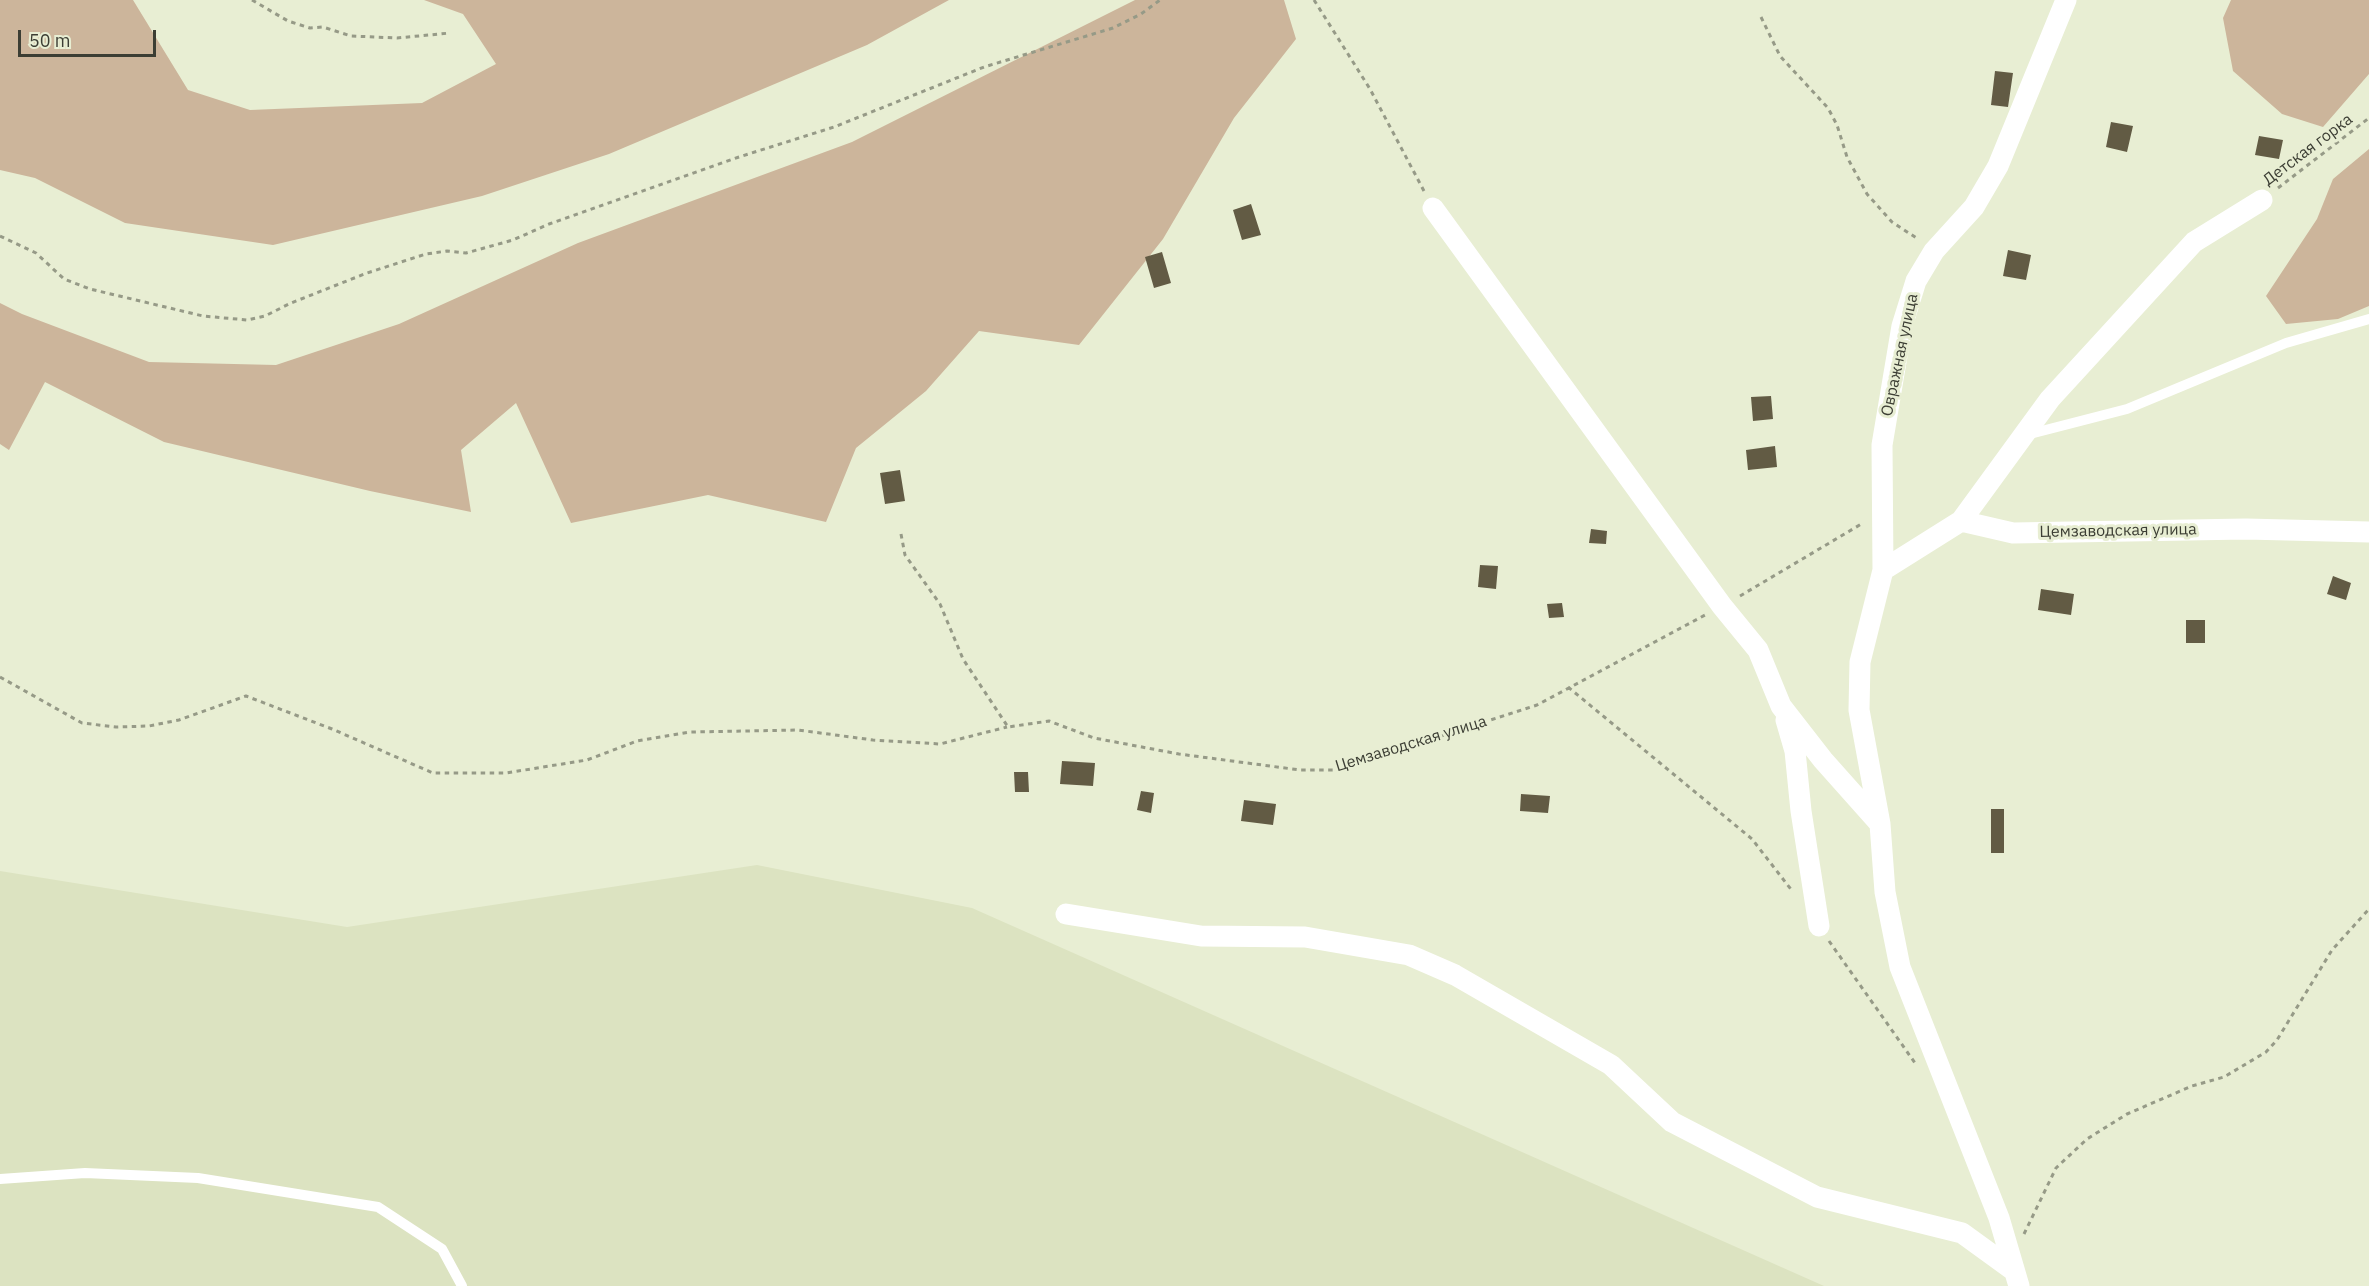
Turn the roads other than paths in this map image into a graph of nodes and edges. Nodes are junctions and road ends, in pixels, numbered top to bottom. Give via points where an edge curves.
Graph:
1 (2066, 0) edge
2 (2262, 200) road end
3 (1433, 208) road end
4 (2369, 319) edge
5 (2021, 436) junction
6 (1961, 521) junction
7 (2369, 532) edge
8 (1883, 570) junction
9 (1781, 706) junction
10 (1880, 824) junction
11 (1066, 914) dead end
12 (1819, 926) road end
13 (0, 1179) edge
14 (2016, 1278) edge
15 (462, 1286) edge

1 - 8 street, Овражная улица via 1998,166 1974,207 1934,251 1916,281 1902,326 1882,445
2 - 5 street via 2194,242
3 - 9 street via 1758,650
4 - 5 lane via 2286,343 2127,409
5 - 6 street
6 - 7 street, Цемзаводская улица via 2013,533 2246,529
6 - 8 street
8 - 10 street, Овражная улица via 1860,662 1859,711
9 - 10 street
9 - 12 street via 1795,750
10 - 14 street, Овражная улица via 1885,892 1900,967 1999,1218
11 - 14 street via 1201,936 1305,937 1409,956 1455,975 1611,1065 1672,1122 1817,1197 1962,1233
13 - 15 lane via 85,1173 198,1178 378,1207 442,1249

